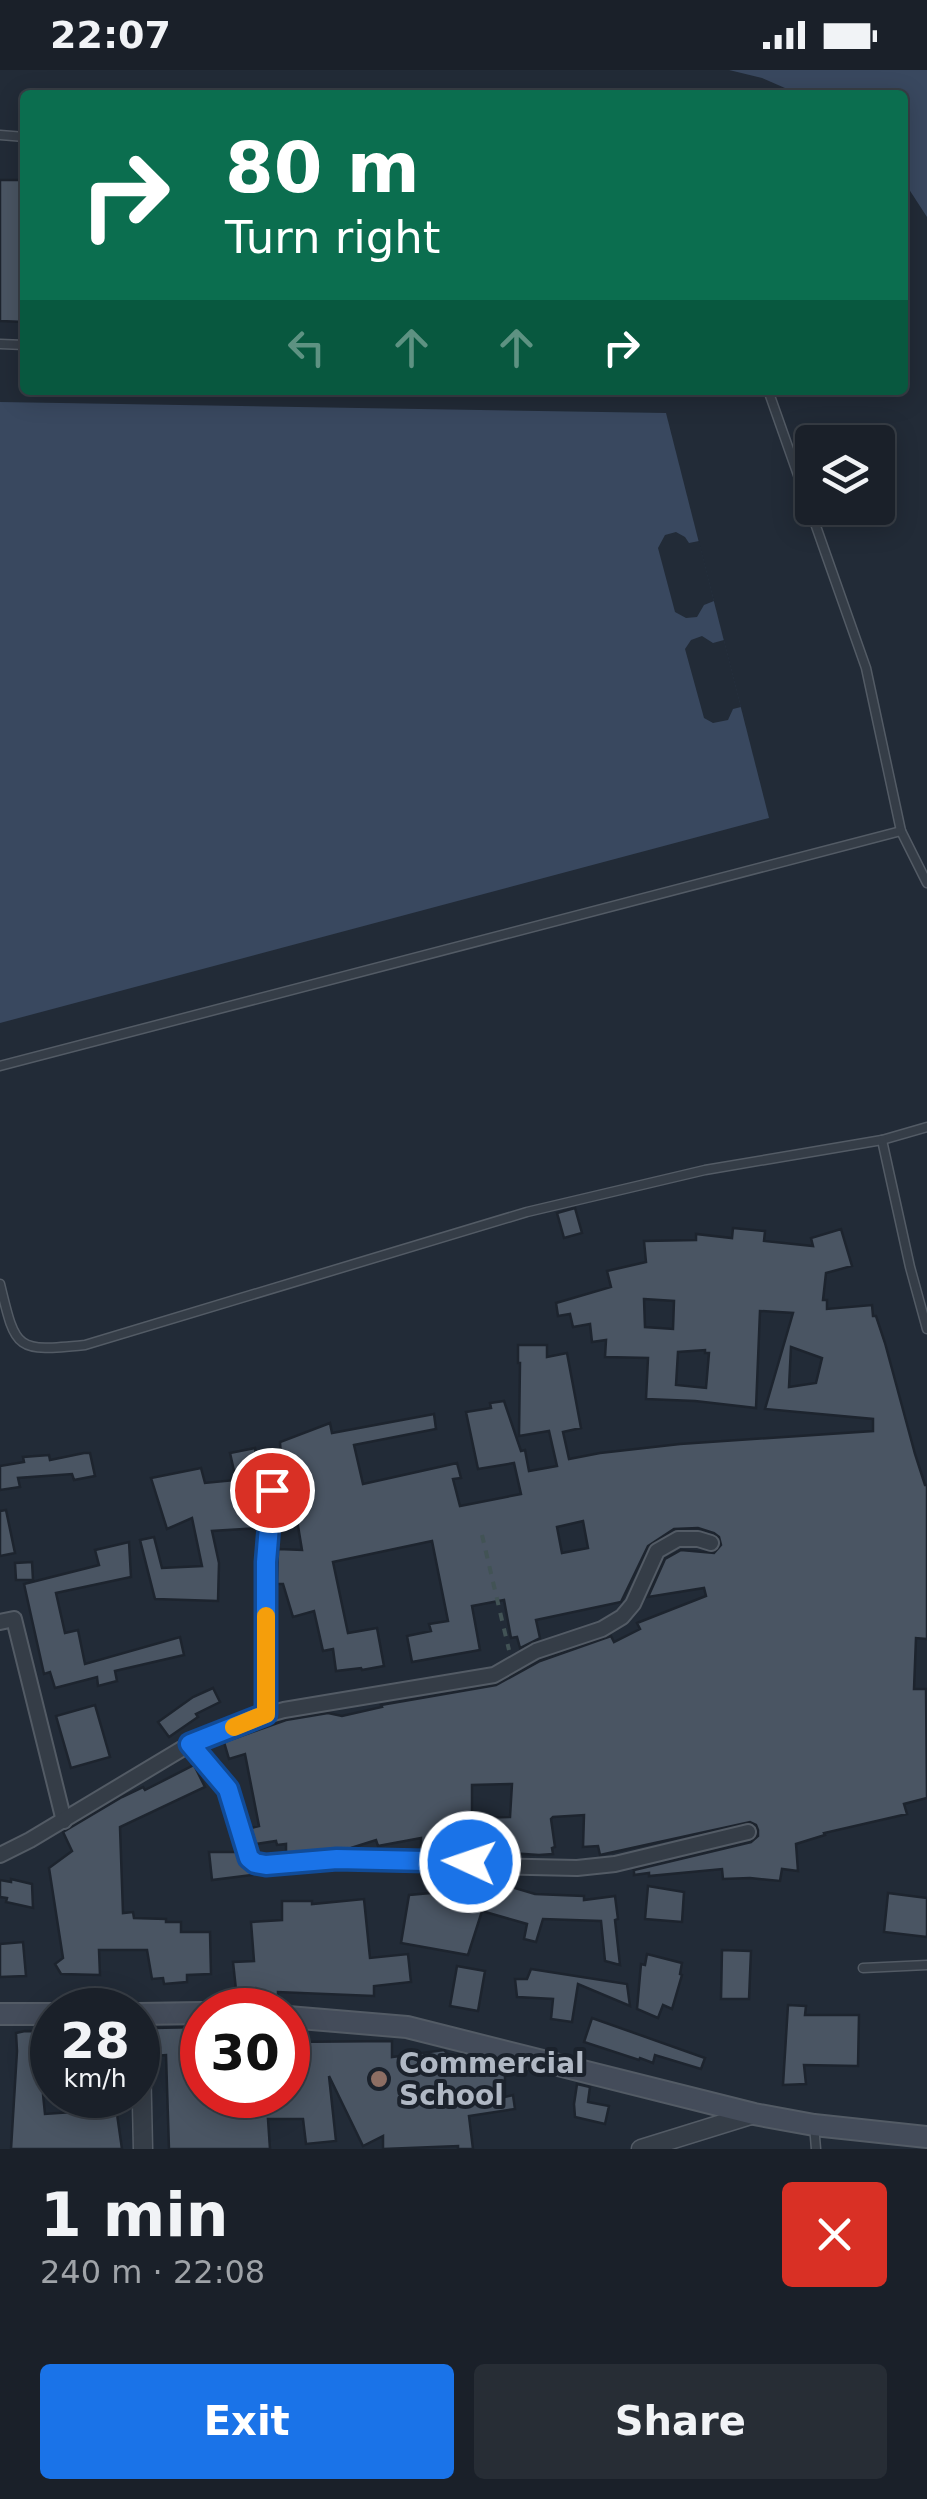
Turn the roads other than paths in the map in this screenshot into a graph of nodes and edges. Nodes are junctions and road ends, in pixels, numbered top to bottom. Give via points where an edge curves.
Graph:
1 (770, 395) edge
2 (901, 831) junction
3 (927, 883) edge
4 (0, 1066) edge
5 (927, 1127) edge
6 (882, 1140) junction
7 (0, 1284) edge
8 (927, 1329) edge
9 (272, 1490) dead end
10 (711, 1543) dead end
11 (0, 1622) edge
12 (266, 1714) junction
13 (190, 1744) junction
14 (64, 1821) junction
15 (748, 1832) dead end
16 (0, 1855) edge
17 (927, 1965) edge
18 (863, 1968) dead end
19 (1, 2014) edge
20 (30, 2014) edge
21 (310, 2019) edge
22 (0, 2034) edge
23 (754, 2114) junction
24 (142, 2118) edge
25 (814, 2126) junction
26 (920, 2137) edge
27 (143, 2149) edge
28 (641, 2149) edge
29 (816, 2149) edge

1 - 2 lane via 866,668
2 - 3 lane
2 - 4 lane
5 - 6 lane
6 - 7 lane via 706,1170 527,1212 85,1345 39,1350 22,1342 11,1328
6 - 8 lane
9 - 12 street
10 - 12 street via 678,1538 658,1552 622,1618 494,1675
11 - 14 street via 14,1620
12 - 13 street
13 - 14 street
13 - 15 street via 228,1789 249,1858 266,1865 443,1860 577,1868
14 - 16 street
17 - 18 lane
19 - 20 main road
19 - 22 street
21 - 23 main road via 406,2027
23 - 25 main road
23 - 26 main road
23 - 28 street
24 - 27 street
25 - 26 main road
25 - 29 lane

